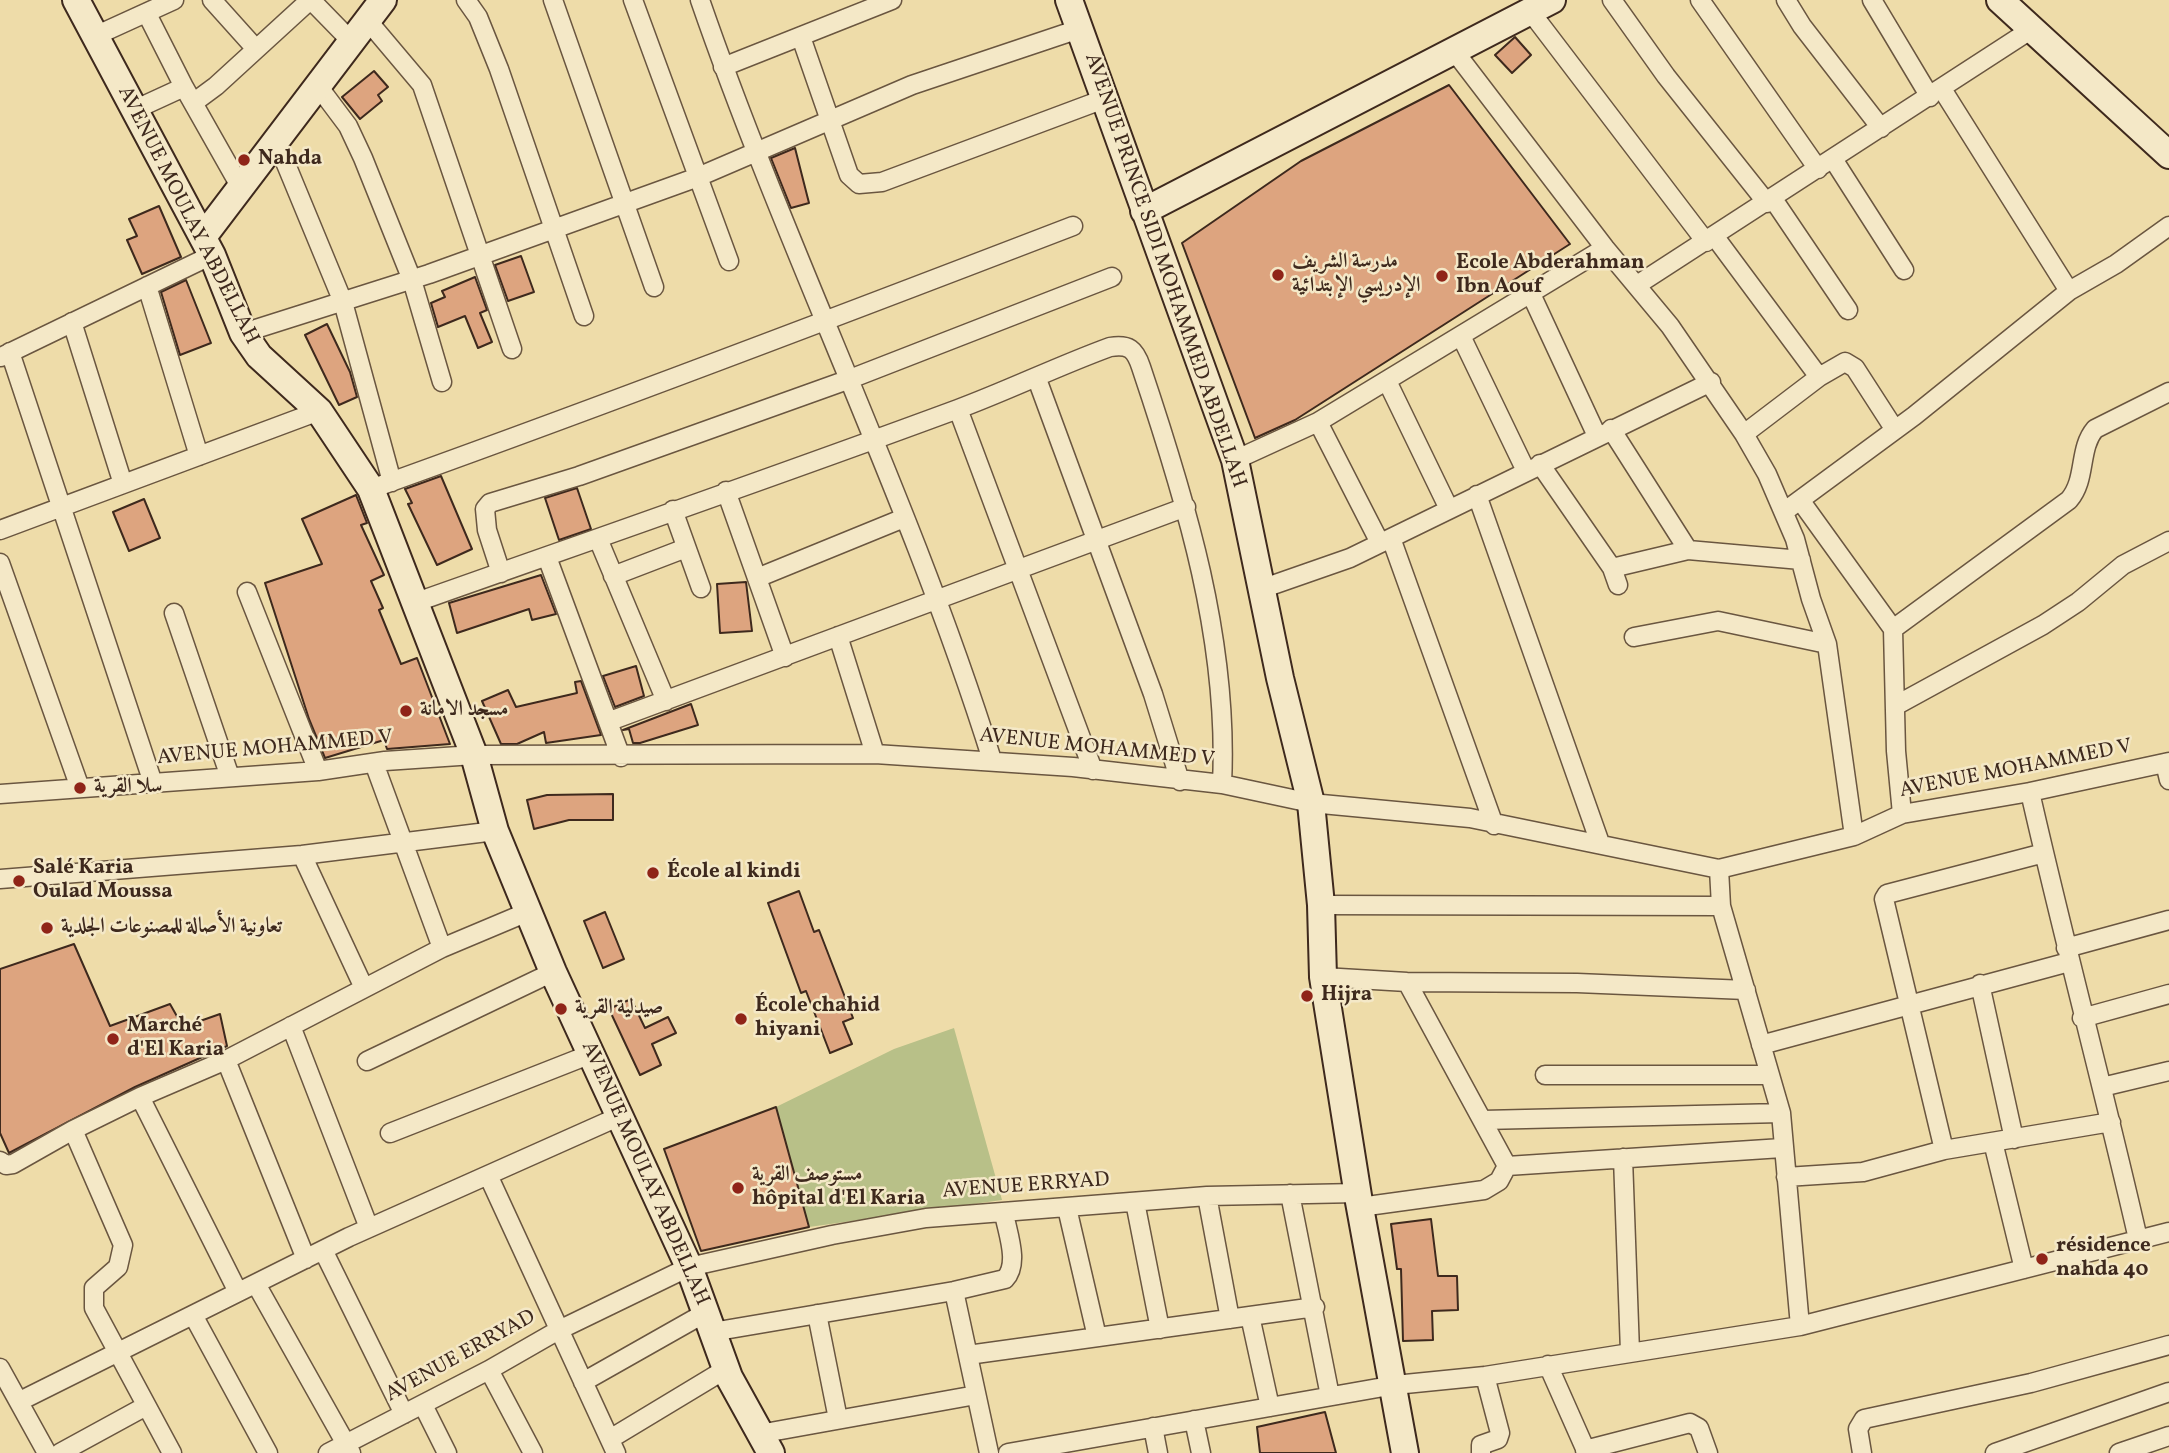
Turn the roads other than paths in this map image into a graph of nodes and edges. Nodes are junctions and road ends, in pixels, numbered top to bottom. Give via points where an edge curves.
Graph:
1 (76, 0) edge
2 (174, 0) edge
3 (212, 0) edge
4 (311, 0) edge
5 (466, 0) edge
6 (553, 0) edge
7 (633, 0) edge
8 (700, 0) edge
9 (892, 0) edge
10 (1069, 0) edge
11 (1612, 0) edge
12 (1700, 0) edge
13 (1786, 0) edge
14 (1872, 0) edge
15 (2000, 0) edge
16 (1541, 6) edge
17 (375, 10) edge
18 (147, 15) junction
19 (1079, 29) junction
20 (2032, 29) junction
21 (95, 36) junction
22 (801, 37) junction
23 (351, 41) junction
24 (256, 49) junction
25 (1455, 51) junction
26 (723, 67) junction
27 (318, 86) junction
28 (184, 87) junction
29 (1936, 93) junction
30 (1104, 99) junction
31 (193, 103) junction
32 (134, 110) junction
33 (830, 118) junction
34 (1881, 128) junction
35 (276, 140) junction
36 (756, 151) junction
37 (2169, 155) edge
38 (1826, 164) junction
39 (698, 177) junction
40 (240, 186) junction
41 (1770, 201) junction
42 (622, 203) junction
43 (1144, 211) junction
44 (1073, 226) dead end
45 (2169, 226) edge
46 (554, 227) junction
47 (1710, 239) junction
48 (207, 246) junction
49 (1605, 248) junction
50 (481, 254) junction
51 (729, 261) dead end
52 (1904, 270) dead end
53 (1112, 277) dead end
54 (412, 280) junction
55 (1637, 285) junction
56 (147, 286) junction
57 (654, 287) dead end
58 (2068, 291) junction
59 (1531, 294) junction
60 (343, 302) junction
61 (1848, 310) dead end
62 (584, 316) dead end
63 (72, 322) junction
64 (827, 322) junction
65 (243, 334) junction
66 (1461, 337) junction
67 (512, 349) dead end
68 (5, 355) edge
69 (1819, 377) junction
70 (850, 379) junction
71 (1037, 379) junction
72 (1387, 381) junction
73 (442, 382) dead end
74 (1711, 382) junction
75 (2169, 393) edge
76 (958, 409) junction
77 (319, 411) junction
78 (1318, 422) junction
79 (1895, 429) junction
80 (1604, 433) junction
81 (1744, 433) junction
82 (874, 438) junction
83 (199, 456) junction
84 (1235, 460) junction
85 (1533, 468) junction
86 (123, 484) junction
87 (381, 485) junction
88 (726, 491) junction
89 (1477, 495) junction
90 (1800, 500) junction
91 (1186, 507) junction
92 (61, 508) junction
93 (1449, 509) junction
94 (673, 510) junction
95 (1784, 511) junction
96 (905, 518) junction
97 (0, 530) edge
98 (1385, 540) junction
99 (599, 541) junction
100 (2169, 541) edge
101 (1097, 542) junction
102 (686, 548) junction
103 (1688, 550) junction
104 (547, 557) junction
105 (1801, 559) junction
106 (0, 563) edge
107 (1016, 571) junction
108 (501, 573) junction
109 (613, 576) junction
110 (757, 578) junction
111 (701, 588) dead end
112 (1264, 588) junction
113 (247, 592) dead end
114 (935, 601) junction
115 (414, 604) junction
116 (174, 613) dead end
117 (1894, 629) junction
118 (838, 636) junction
119 (1634, 637) dead end
120 (1826, 644) junction
121 (785, 657) junction
122 (666, 701) junction
123 (1895, 706) junction
124 (610, 721) junction
125 (875, 754) junction
126 (474, 755) junction
127 (621, 757) junction
128 (992, 760) junction
129 (374, 763) junction
130 (2167, 768) edge
131 (1093, 770) junction
132 (318, 771) junction
133 (230, 778) junction
134 (1180, 781) junction
135 (153, 783) junction
136 (1222, 784) junction
137 (80, 788) junction
138 (2030, 792) junction
139 (0, 794) edge
140 (1311, 803) junction
141 (1902, 814) junction
142 (1493, 825) junction
143 (495, 831) junction
144 (1854, 835) junction
145 (402, 843) junction
146 (1600, 844) junction
147 (2044, 853) junction
148 (302, 855) junction
149 (1719, 869) junction
150 (0, 878) edge
151 (1321, 905) junction
152 (1721, 906) junction
153 (530, 911) junction
154 (2169, 920) edge
155 (442, 948) junction
156 (2067, 955) junction
157 (553, 972) junction
158 (1323, 977) junction
159 (1407, 982) junction
160 (1980, 984) junction
161 (364, 988) junction
162 (1746, 990) junction
163 (2169, 994) edge
164 (1907, 1005) junction
165 (2082, 1018) junction
166 (291, 1026) junction
167 (1762, 1045) junction
168 (592, 1054) junction
169 (226, 1060) junction
170 (367, 1060) dead end
171 (2169, 1071) edge
172 (1545, 1075) dead end
173 (1770, 1075) junction
174 (2102, 1087) junction
175 (140, 1097) junction
176 (1781, 1112) junction
177 (618, 1117) junction
178 (1483, 1120) junction
179 (2112, 1122) junction
180 (73, 1130) junction
181 (390, 1133) dead end
182 (2014, 1139) junction
183 (1993, 1142) junction
184 (1782, 1148) junction
185 (1944, 1150) junction
186 (1623, 1158) junction
187 (0, 1160) edge
188 (1507, 1166) junction
189 (488, 1175) junction
190 (1786, 1177) junction
191 (1290, 1194) junction
192 (1207, 1196) junction
193 (1359, 1200) junction
194 (1135, 1202) junction
195 (1067, 1208) junction
196 (1004, 1213) junction
197 (369, 1228) junction
198 (2169, 1232) edge
199 (2138, 1239) junction
200 (323, 1250) junction
201 (306, 1259) junction
202 (689, 1267) junction
203 (2024, 1269) junction
204 (256, 1284) junction
205 (954, 1291) junction
206 (238, 1293) junction
207 (1315, 1307) junction
208 (817, 1314) junction
209 (193, 1315) junction
210 (1250, 1316) junction
211 (1230, 1319) junction
212 (709, 1322) junction
213 (1800, 1326) junction
214 (1160, 1329) junction
215 (557, 1331) junction
216 (1097, 1337) junction
217 (2169, 1345) edge
218 (1630, 1352) junction
219 (118, 1353) junction
220 (968, 1355) junction
221 (1548, 1365) junction
222 (0, 1368) edge
223 (726, 1369) junction
224 (489, 1370) junction
225 (1485, 1376) junction
226 (583, 1382) junction
227 (1395, 1385) junction
228 (2169, 1392) edge
229 (976, 1395) junction
230 (1331, 1396) junction
231 (20, 1401) junction
232 (423, 1405) junction
233 (146, 1406) junction
234 (1270, 1407) junction
235 (404, 1415) junction
236 (838, 1419) junction
237 (1194, 1420) junction
238 (1153, 1427) junction
239 (2169, 1436) edge
240 (613, 1446) edge
241 (761, 1446) edge
242 (1083, 1447) edge
243 (349, 1449) edge
244 (1586, 1451) edge
245 (47, 1453) edge
246 (60, 1453) edge
247 (172, 1453) edge
248 (268, 1453) edge
249 (328, 1453) edge
250 (447, 1453) edge
251 (533, 1453) edge
252 (989, 1453) edge
253 (1008, 1453) edge
254 (1158, 1453) edge
255 (1201, 1453) edge
256 (1405, 1453) edge
257 (1481, 1453) edge
258 (1708, 1453) edge
259 (1863, 1453) edge
260 (1995, 1453) edge
261 (2119, 1453) edge

1 - 21 street, AVENUE MOULAY ABDELLAH
2 - 18 street
3 - 24 street
4 - 23 street
4 - 24 street
5 - 46 street via 499,69
6 - 42 street
7 - 39 street
8 - 26 street
9 - 22 street
10 - 19 street, AVENUE PRINCE SIDI MOHAMMED ABDELLAH
11 - 41 street via 1666,76
12 - 38 street
13 - 34 street
14 - 29 street
15 - 20 street
16 - 25 street
16 - 47 street
17 - 23 street
17 - 50 street via 422,85
18 - 21 street
18 - 28 street
19 - 30 street, AVENUE PRINCE SIDI MOHAMMED ABDELLAH
19 - 33 street
20 - 29 street
20 - 37 street
21 - 32 street, AVENUE MOULAY ABDELLAH
22 - 26 street
22 - 33 street
23 - 27 street
24 - 31 street
25 - 43 street
25 - 49 street
26 - 36 street
27 - 35 street
27 - 54 street via 348,126
28 - 31 street
28 - 32 street
29 - 34 street
29 - 58 street
30 - 33 street via 915,172 864,185 849,175
30 - 43 street, AVENUE PRINCE SIDI MOHAMMED ABDELLAH
31 - 40 street
32 - 48 street, AVENUE MOULAY ABDELLAH
33 - 36 street
34 - 38 street
35 - 40 street
35 - 60 street
36 - 39 street
36 - 64 street
38 - 41 street
38 - 52 street
39 - 42 street
39 - 51 street
40 - 48 street
41 - 47 street
41 - 61 street
42 - 46 street
42 - 57 street
43 - 84 street, AVENUE PRINCE SIDI MOHAMMED ABDELLAH
44 - 64 street
45 - 58 street
46 - 50 street
46 - 62 street
47 - 55 street
47 - 69 street
48 - 56 street
48 - 65 street, AVENUE MOULAY ABDELLAH
49 - 55 street
49 - 59 street
50 - 54 street
50 - 67 street
53 - 70 street
54 - 60 street
54 - 73 street
55 - 74 street
56 - 63 street
56 - 83 street
58 - 79 street
59 - 66 street
59 - 80 street
60 - 65 street
60 - 87 street
63 - 68 street
63 - 86 street
64 - 70 street
64 - 87 street
65 - 77 street, AVENUE MOULAY ABDELLAH via 259,356
66 - 72 street
66 - 85 street
68 - 92 street
69 - 79 street via 1850,363
69 - 81 street
70 - 82 street
70 - 108 street via 490,503 485,522
71 - 76 street
71 - 91 street via 1110,347 1134,350
71 - 101 street
72 - 78 street
72 - 93 street
74 - 80 street
74 - 81 street
75 - 117 street via 2095,429 2088,439 2080,485 2069,500
76 - 82 street
76 - 107 street
77 - 83 street
77 - 87 street, AVENUE MOULAY ABDELLAH
78 - 84 street
78 - 98 street
79 - 90 street
80 - 85 street
80 - 103 street
81 - 95 street
82 - 88 street
82 - 96 street
83 - 86 street
84 - 112 street, AVENUE PRINCE SIDI MOHAMMED ABDELLAH
85 - 89 street
85 - 103 street via 1615,577
86 - 92 street
87 - 115 street, AVENUE MOULAY ABDELLAH
88 - 94 street
88 - 110 street
89 - 93 street
89 - 146 street
90 - 95 street
90 - 117 street
91 - 101 street
91 - 136 street via 1211,632
92 - 97 street
92 - 135 street
93 - 98 street
94 - 99 street
94 - 102 street
95 - 105 street
96 - 110 street
96 - 114 street
98 - 112 street via 1350,558
98 - 142 street
99 - 104 street
99 - 109 street
100 - 123 street via 2123,565 2052,620
101 - 107 street
101 - 134 street
102 - 109 street
102 - 111 street
103 - 105 street
104 - 108 street
104 - 124 street
105 - 120 street
106 - 137 street
107 - 114 street
107 - 131 street
108 - 115 street
109 - 122 street
110 - 121 street
112 - 140 street, AVENUE PRINCE SIDI MOHAMMED ABDELLAH via 1280,678
113 - 132 street
114 - 118 street
114 - 128 street
115 - 126 street, AVENUE MOULAY ABDELLAH
116 - 133 street
117 - 123 street
118 - 121 street
118 - 125 street
119 - 120 street via 1718,621
120 - 144 street
121 - 122 street
122 - 124 street
123 - 141 street
124 - 127 street
125 - 127 street, AVENUE MOHAMMED V
125 - 128 street, AVENUE MOHAMMED V
126 - 127 street, AVENUE MOHAMMED V
126 - 129 street, AVENUE MOHAMMED V
126 - 143 street, AVENUE MOULAY ABDELLAH
128 - 131 street, AVENUE MOHAMMED V
129 - 132 street, AVENUE MOHAMMED V
129 - 145 street
130 - 138 street, AVENUE MOHAMMED V
131 - 134 street, AVENUE MOHAMMED V
132 - 133 street, AVENUE MOHAMMED V
133 - 135 street, AVENUE MOHAMMED V
134 - 136 street, AVENUE MOHAMMED V
135 - 137 street, AVENUE MOHAMMED V
136 - 140 street, AVENUE MOHAMMED V
137 - 139 street, AVENUE MOHAMMED V
138 - 141 street, AVENUE MOHAMMED V
138 - 147 street
140 - 142 street, AVENUE MOHAMMED V via 1470,818
140 - 151 street, AVENUE PRINCE SIDI MOHAMMED ABDELLAH
141 - 144 street, AVENUE MOHAMMED V
142 - 146 street, AVENUE MOHAMMED V
143 - 145 street
143 - 153 street, AVENUE MOULAY ABDELLAH
144 - 149 street, AVENUE MOHAMMED V
145 - 148 street
145 - 155 street
146 - 149 street, AVENUE MOHAMMED V
147 - 156 street
147 - 164 street via 1885,895
148 - 150 street
148 - 161 street
149 - 152 street
151 - 152 street
151 - 158 street, AVENUE PRINCE SIDI MOHAMMED ABDELLAH
152 - 162 street
153 - 155 street
153 - 157 street, AVENUE MOULAY ABDELLAH
154 - 156 street
155 - 161 street
156 - 160 street
156 - 165 street
157 - 168 street, AVENUE MOULAY ABDELLAH
157 - 170 street
158 - 159 street
158 - 193 street, AVENUE PRINCE SIDI MOHAMMED ABDELLAH
159 - 162 street
159 - 178 street
160 - 164 street
160 - 182 street
161 - 166 street
162 - 167 street
163 - 165 street
164 - 167 street
164 - 185 street
165 - 174 street
166 - 169 street
166 - 197 street
167 - 173 street
168 - 177 street, AVENUE MOULAY ABDELLAH
168 - 181 street
169 - 175 street
169 - 201 street
171 - 174 street
172 - 173 street
173 - 176 street
174 - 179 street
175 - 180 street
175 - 206 street
176 - 178 street
176 - 184 street
177 - 189 street
177 - 202 street, AVENUE MOULAY ABDELLAH
178 - 188 street
179 - 182 street
179 - 199 street
180 - 187 street via 13,1164
180 - 219 street via 123,1245 118,1266 96,1283 93,1293 94,1308
182 - 183 street
183 - 185 street
183 - 203 street
184 - 186 street
184 - 190 street
185 - 190 street via 1863,1172
186 - 188 street
186 - 218 street
188 - 193 street, AVENUE ERRYAD via 1499,1181 1484,1190
189 - 197 street
189 - 215 street
190 - 213 street
191 - 192 street, AVENUE ERRYAD
191 - 193 street, AVENUE ERRYAD
191 - 207 street
192 - 194 street, AVENUE ERRYAD
192 - 211 street
193 - 227 street, AVENUE PRINCE SIDI MOHAMMED ABDELLAH
194 - 195 street, AVENUE ERRYAD
194 - 214 street
195 - 196 street, AVENUE ERRYAD
195 - 216 street
196 - 202 street, AVENUE ERRYAD via 926,1218
196 - 205 street via 1012,1259 1009,1273 1004,1279
197 - 200 street
198 - 199 street
199 - 203 street
200 - 201 street
200 - 235 street
201 - 204 street
202 - 212 street, AVENUE MOULAY ABDELLAH
202 - 215 street, AVENUE ERRYAD
203 - 213 street
204 - 206 street
204 - 243 street
205 - 208 street
205 - 220 street
206 - 209 street
207 - 210 street
207 - 230 street
208 - 212 street
208 - 236 street
209 - 219 street
209 - 248 street
210 - 211 street
210 - 234 street
211 - 214 street
212 - 223 street, AVENUE MOULAY ABDELLAH
212 - 226 street
213 - 218 street
214 - 216 street
215 - 224 street, AVENUE ERRYAD
215 - 226 street
216 - 220 street
217 - 259 street via 2031,1383 1864,1419 1858,1429
218 - 221 street
219 - 231 street
219 - 233 street
220 - 229 street
221 - 225 street
221 - 244 street
222 - 231 street
223 - 240 street
223 - 241 street, AVENUE MOULAY ABDELLAH
224 - 232 street, AVENUE ERRYAD
224 - 251 street
225 - 227 street
225 - 257 street via 1500,1433 1498,1439 1481,1445
226 - 240 street
227 - 230 street
227 - 256 street, AVENUE PRINCE SIDI MOHAMMED ABDELLAH
228 - 260 street
229 - 236 street
229 - 252 street
230 - 234 street
231 - 245 street
232 - 235 street, AVENUE ERRYAD
232 - 250 street
233 - 246 street
233 - 247 street
234 - 237 street
235 - 243 street, AVENUE ERRYAD
236 - 241 street
237 - 238 street
237 - 255 street
238 - 242 street
238 - 254 street
239 - 261 street
242 - 253 street
243 - 249 street, AVENUE ERRYAD
244 - 258 street via 1690,1423 1699,1429

